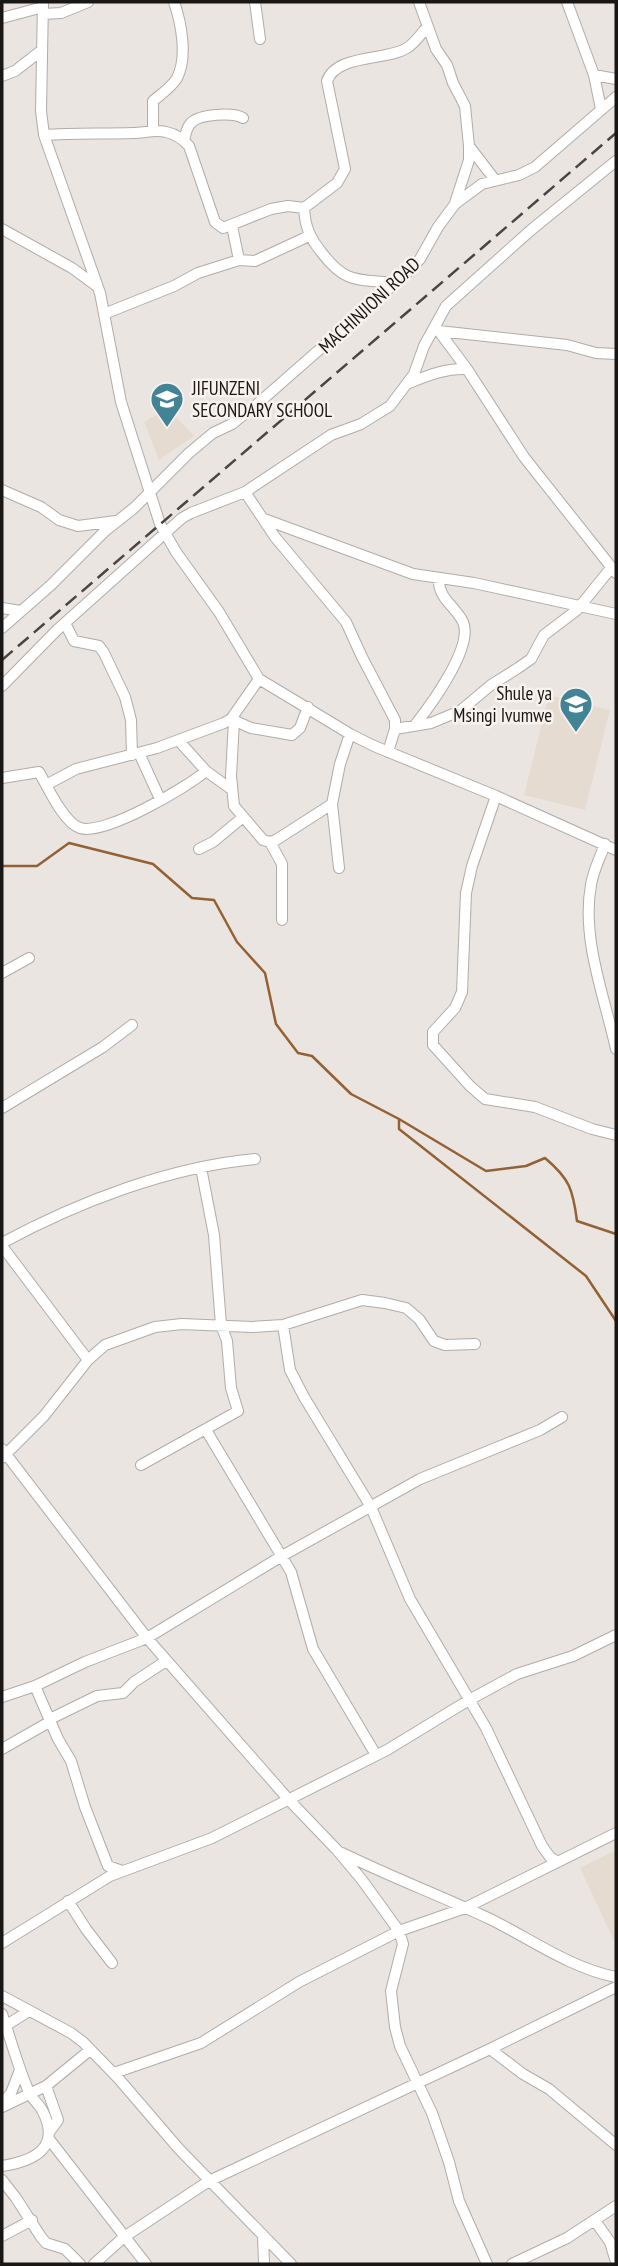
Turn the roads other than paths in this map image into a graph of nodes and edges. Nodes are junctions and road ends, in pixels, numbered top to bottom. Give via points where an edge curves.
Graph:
1 (88, 2) edge
2 (174, 2) edge
3 (255, 2) edge
4 (419, 2) edge
5 (567, 2) edge
6 (43, 8) edge
7 (2, 18) edge
8 (427, 27) junction
9 (260, 39) dead end
10 (42, 50) junction
11 (594, 75) junction
12 (2, 76) edge
13 (616, 79) edge
14 (616, 97) edge
15 (601, 109) junction
16 (243, 118) dead end
17 (153, 131) junction
18 (44, 135) junction
19 (184, 140) junction
20 (470, 146) junction
21 (616, 161) edge
22 (495, 180) junction
23 (455, 204) junction
24 (304, 208) junction
25 (232, 226) junction
26 (2, 229) edge
27 (309, 236) junction
28 (239, 261) junction
29 (394, 283) junction
30 (99, 289) junction
31 (104, 314) junction
32 (437, 328) junction
33 (616, 354) edge
34 (467, 369) junction
35 (409, 383) junction
36 (2, 490) edge
37 (150, 492) junction
38 (245, 492) junction
39 (264, 519) junction
40 (119, 521) junction
41 (164, 533) junction
42 (614, 571) edge
43 (439, 580) junction
44 (581, 605) junction
45 (2, 608) edge
46 (21, 611) junction
47 (616, 614) edge
48 (65, 623) junction
49 (2, 628) edge
50 (259, 679) junction
51 (2, 686) edge
52 (308, 707) junction
53 (232, 720) junction
54 (415, 725) junction
55 (395, 729) junction
56 (350, 734) junction
57 (179, 741) junction
58 (388, 752) junction
59 (136, 754) junction
60 (206, 771) junction
61 (2, 778) edge
62 (46, 785) junction
63 (231, 789) junction
64 (496, 796) junction
65 (160, 799) junction
66 (332, 804) junction
67 (242, 818) junction
68 (270, 842) junction
69 (612, 846) edge
70 (199, 849) dead end
71 (338, 868) dead end
72 (282, 920) dead end
73 (29, 957) dead end
74 (2, 973) edge
75 (132, 1025) dead end
76 (616, 1049) edge
77 (2, 1108) edge
78 (616, 1135) edge
79 (255, 1159) dead end
80 (201, 1168) junction
81 (2, 1245) edge
82 (221, 1325) junction
83 (283, 1325) junction
84 (475, 1344) dead end
85 (88, 1360) junction
86 (562, 1417) dead end
87 (206, 1430) junction
88 (3, 1454) edge
89 (141, 1465) dead end
90 (371, 1507) junction
91 (282, 1556) junction
92 (616, 1635) edge
93 (147, 1639) junction
94 (166, 1661) junction
95 (35, 1686) junction
96 (2, 1697) edge
97 (469, 1700) junction
98 (50, 1720) junction
99 (2, 1749) edge
100 (376, 1755) junction
101 (289, 1800) junction
102 (616, 1833) edge
103 (337, 1850) junction
104 (558, 1862) junction
105 (108, 1866) junction
106 (122, 1871) junction
107 (100, 1881) junction
108 (68, 1900) junction
109 (465, 1908) junction
110 (399, 1931) junction
111 (2, 1943) edge
112 (112, 1963) dead end
113 (616, 1977) edge
114 (616, 1987) edge
115 (2, 1996) edge
116 (29, 2011) junction
117 (2, 2014) edge
118 (4, 2027) edge
119 (490, 2049) junction
120 (90, 2050) junction
121 (20, 2070) junction
122 (114, 2073) junction
123 (418, 2081) junction
124 (46, 2086) junction
125 (29, 2094) junction
126 (2, 2106) edge
127 (49, 2135) junction
128 (616, 2145) edge
129 (2, 2166) edge
130 (2, 2180) edge
131 (209, 2180) junction
132 (616, 2206) edge
133 (32, 2220) junction
134 (595, 2221) junction
135 (263, 2235) junction
136 (2, 2236) edge
137 (124, 2237) junction
138 (282, 2255) junction
139 (616, 2262) edge
140 (80, 2264) edge
141 (94, 2264) edge
142 (146, 2264) edge
143 (264, 2264) edge
144 (292, 2264) edge
145 (304, 2264) edge
146 (487, 2264) edge
147 (512, 2264) edge

1 - 6 street via 61,13
2 - 17 street via 183,32 179,71 153,101
3 - 9 street
4 - 8 street
5 - 11 street
6 - 7 street
6 - 10 street
8 - 20 street via 464,102
8 - 24 street via 408,47 379,58 350,61 330,74 327,81 345,169 337,183
10 - 12 street
10 - 18 street
11 - 13 street
11 - 15 street
14 - 15 street, MACHINJIONI ROAD
15 - 22 street, MACHINJIONI ROAD via 535,167
16 - 19 street via 229,114 195,120
17 - 18 street
17 - 19 street
18 - 30 street
19 - 25 street via 216,225
20 - 22 street
20 - 23 street
21 - 32 street via 462,291 446,306
22 - 23 street, MACHINJIONI ROAD
23 - 29 street, MACHINJIONI ROAD via 420,258
24 - 25 street via 271,209
24 - 27 street
25 - 28 street
26 - 30 street via 72,268
27 - 28 street via 255,261
27 - 29 street via 337,272 359,280
28 - 31 street via 198,273
29 - 37 street, MACHINJIONI ROAD via 255,406 189,453
30 - 31 street
31 - 37 street via 121,402
32 - 33 street
32 - 34 street
32 - 35 street
34 - 35 street via 434,373
34 - 42 street via 524,457
35 - 38 street via 380,413 331,435
36 - 40 street via 78,526
37 - 40 street, MACHINJIONI ROAD
37 - 41 street
38 - 39 street
38 - 41 street via 191,513
39 - 43 street
39 - 55 street via 346,622 390,707
40 - 46 street, MACHINJIONI ROAD
41 - 48 street
41 - 50 street via 219,611
42 - 44 street
43 - 44 street
43 - 54 street via 440,592 462,621 464,639 448,677
44 - 47 street
44 - 54 street via 544,635 531,659 460,711
45 - 46 street
46 - 49 street, MACHINJIONI ROAD
48 - 51 street
48 - 59 street via 74,641 99,646 104,653 125,696
50 - 52 street
50 - 53 street
52 - 53 street via 292,735 251,729
52 - 56 street
53 - 57 street
53 - 63 street
54 - 55 street
55 - 58 street
56 - 58 street
56 - 66 street
57 - 59 street
57 - 60 street
58 - 64 street
59 - 62 street via 76,769
59 - 65 street
60 - 63 street
60 - 65 street
61 - 62 street via 37,771
62 - 65 street via 78,828 100,828
63 - 67 street
64 - 69 street
64 - 78 street via 466,893 462,992 455,1008 433,1032 433,1045 485,1099 535,1107
66 - 68 street
66 - 71 street
67 - 68 street
67 - 70 street
68 - 72 street via 282,864
69 - 76 street via 590,886 590,922 597,981
73 - 74 street
75 - 77 street
79 - 80 street
80 - 81 street via 113,1192
80 - 82 street via 214,1235
81 - 85 street
82 - 83 street
82 - 85 street via 155,1327 105,1345
82 - 87 street via 238,1411
83 - 84 street via 362,1300 406,1308 434,1341
83 - 90 street via 290,1370
85 - 88 street via 44,1416
86 - 90 street via 421,1479
87 - 89 street
87 - 91 street
88 - 93 street
90 - 91 street
90 - 97 street via 410,1599
91 - 93 street
91 - 100 street via 298,1591 313,1650
92 - 97 street via 573,1656 517,1674
93 - 94 street
93 - 95 street
94 - 98 street via 123,1693 97,1696
94 - 101 street
95 - 96 street
95 - 98 street
97 - 100 street
97 - 104 street via 542,1846
98 - 99 street
98 - 105 street via 74,1769
100 - 101 street
101 - 103 street
101 - 106 street via 212,1838
102 - 104 street
103 - 109 street
103 - 110 street
104 - 109 street
105 - 106 street
105 - 107 street
106 - 107 street
107 - 108 street
108 - 111 street
108 - 112 street
109 - 110 street
109 - 113 street via 556,1955
110 - 122 street via 299,1982 201,2043
110 - 123 street via 403,1944 391,1991 394,2019 400,2046
114 - 119 street
115 - 116 street
116 - 118 street
116 - 120 street via 71,2033
117 - 118 street
118 - 121 street
119 - 123 street
119 - 128 street via 549,2089
120 - 122 street
120 - 124 street
121 - 125 street
121 - 126 street
122 - 131 street
123 - 131 street
123 - 146 street via 459,2201
124 - 125 street
124 - 127 street via 58,2120
125 - 126 street
125 - 127 street via 41,2107
127 - 129 street via 41,2152
127 - 137 street
130 - 133 street
131 - 135 street
131 - 137 street
132 - 134 street
133 - 136 street
133 - 140 street via 46,2243 65,2249
134 - 139 street via 610,2242
134 - 147 street
135 - 138 street
135 - 143 street
137 - 141 street
137 - 142 street
138 - 144 street
138 - 145 street

